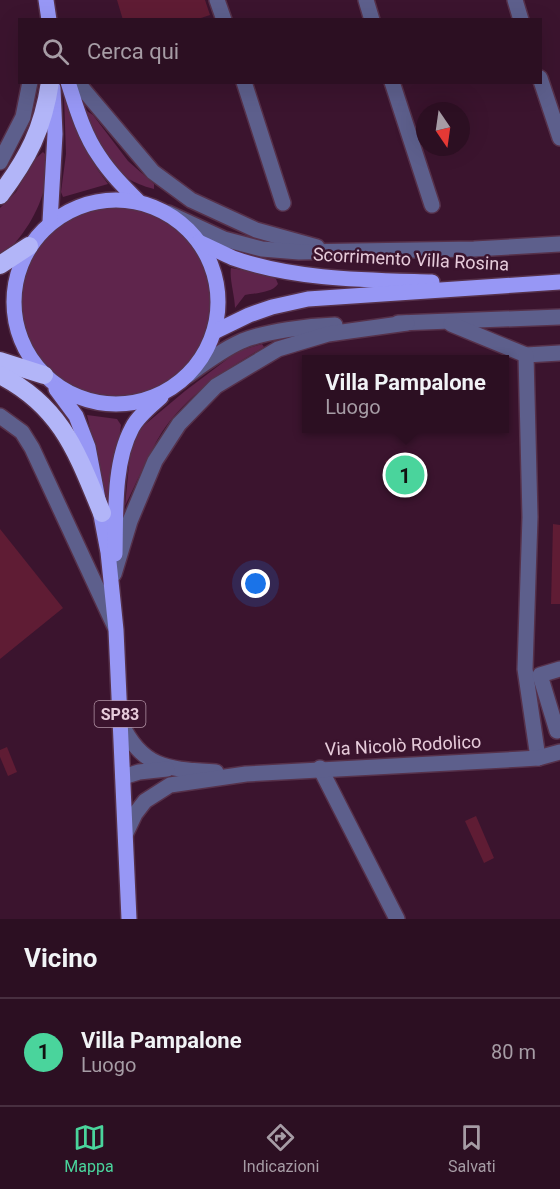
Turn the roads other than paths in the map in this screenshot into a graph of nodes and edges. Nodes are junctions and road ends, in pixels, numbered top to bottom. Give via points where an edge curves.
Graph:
1 (46, 0) edge
2 (217, 0) edge
3 (366, 0) edge
4 (515, 0) edge
5 (49, 18) edge
6 (223, 18) edge
7 (371, 18) edge
8 (520, 18) edge
9 (30, 84) edge
10 (52, 84) edge
11 (52, 84) edge
12 (69, 84) edge
13 (79, 84) edge
14 (245, 84) edge
15 (393, 84) edge
16 (542, 84) edge
17 (560, 138) edge
18 (0, 162) edge
19 (0, 195) edge
20 (139, 202) junction
21 (283, 203) dead end
22 (432, 206) dead end
23 (168, 213) junction
24 (50, 222) junction
25 (199, 242) junction
26 (560, 243) edge
27 (29, 246) junction
28 (337, 252) junction
29 (0, 265) edge
30 (560, 282) edge
31 (519, 284) junction
32 (560, 317) edge
33 (445, 321) junction
34 (407, 323) junction
35 (214, 332) junction
36 (560, 353) edge
37 (526, 355) junction
38 (0, 361) edge
39 (0, 375) edge
40 (187, 376) junction
41 (47, 379) junction
42 (166, 392) junction
43 (0, 416) edge
44 (102, 513) junction
45 (114, 574) junction
46 (114, 596) junction
47 (116, 630) junction
48 (560, 669) edge
49 (121, 723) junction
50 (560, 730) edge
51 (560, 752) edge
52 (538, 758) junction
53 (320, 768) junction
54 (171, 769) junction
55 (246, 774) junction
56 (123, 777) junction
57 (170, 785) junction
58 (126, 833) junction
59 (129, 919) edge
60 (397, 919) edge

1 - 5 main road
2 - 6 street
3 - 7 street
4 - 8 street
9 - 18 street via 23,117
10 - 19 highway via 40,126 22,165
11 - 24 main road via 55,134
12 - 20 main road via 97,154
13 - 28 street via 153,172 191,200 256,230
14 - 21 street
15 - 22 street
16 - 17 street
20 - 23 main road
20 - 24 main road via 107,200 77,207
23 - 25 main road
23 - 28 street via 224,239 262,249
24 - 27 main road
25 - 31 main road, Scorrimento Villa Rosina via 233,258 317,275
25 - 35 main road via 214,270 219,301
26 - 28 street
27 - 29 highway
27 - 41 main road via 16,273 12,303 17,333 30,360
30 - 31 main road, Scorrimento Villa Rosina
31 - 35 main road, Scorrimento Villa Rosina via 309,299 272,307
32 - 33 street
33 - 34 street
33 - 37 street
34 - 40 street via 329,326 244,340
34 - 45 street via 328,334 278,349 216,386 179,424 155,461
35 - 40 main road via 203,356
36 - 37 street
37 - 52 street via 530,517 525,669
38 - 41 highway
39 - 44 highway via 60,424
40 - 42 main road
41 - 42 main road via 77,398 107,405 137,403
41 - 44 main road, SP83 via 76,416 88,447
42 - 45 main road, SP83 via 132,426 122,452
43 - 47 street via 22,432 32,448
44 - 46 main road, SP83
45 - 46 main road, SP83
46 - 47 main road, SP83
47 - 49 main road, SP83
48 - 50 street via 540,675
49 - 54 street, Via Nicolò Rodolico via 137,749
49 - 56 main road, SP83
51 - 52 street, Via Nicolò Rodolico
52 - 53 street, Via Nicolò Rodolico
53 - 55 street, Via Nicolò Rodolico
53 - 60 street
54 - 55 street, Via Nicolò Rodolico
54 - 56 street, Via Nicolò Rodolico
55 - 57 street, Via Nicolò Rodolico
56 - 57 street, Via Nicolò Rodolico
56 - 58 main road, SP83
57 - 58 street, Via Nicolò Rodolico via 145,801
58 - 59 main road, SP83

